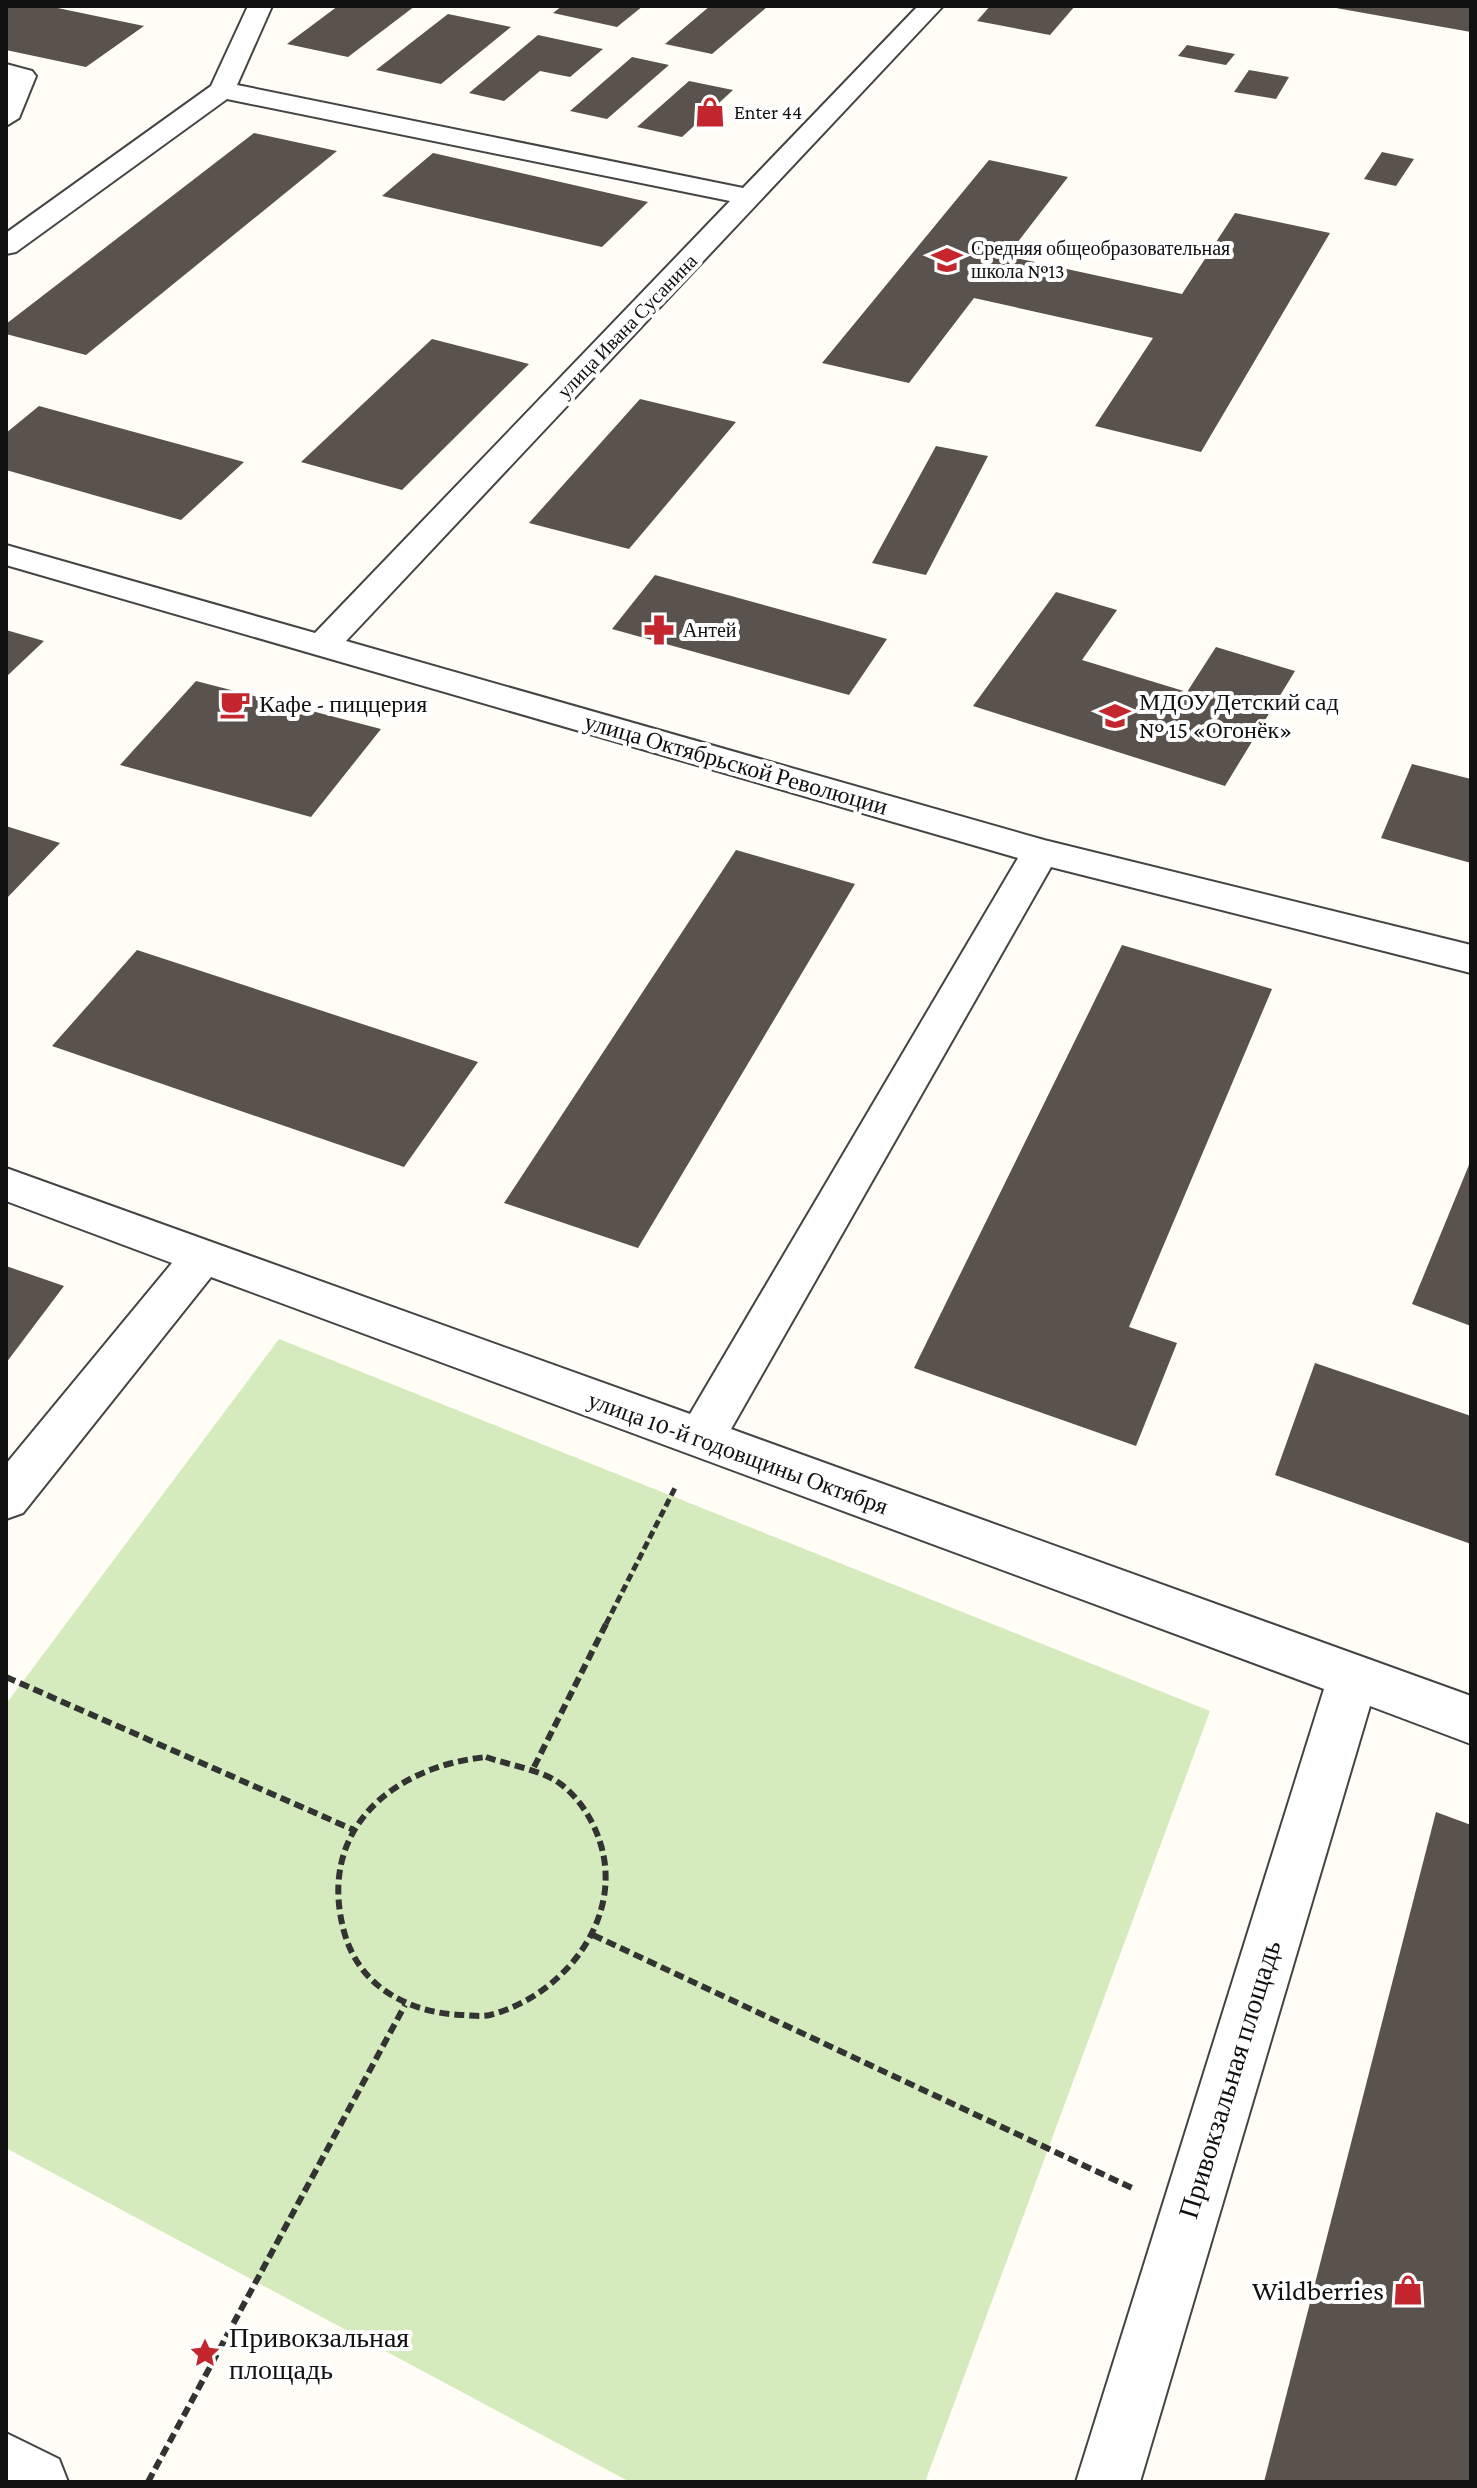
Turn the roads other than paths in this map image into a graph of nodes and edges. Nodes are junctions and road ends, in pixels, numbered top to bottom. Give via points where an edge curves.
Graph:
1 (260, 6) edge
2 (931, 6) edge
3 (6, 72) edge
4 (222, 90) junction
5 (6, 118) edge
6 (749, 197) junction
7 (6, 246) edge
8 (6, 555) edge
9 (323, 645) junction
10 (1041, 852) junction
11 (1471, 959) edge
12 (6, 1184) edge
13 (201, 1258) junction
14 (700, 1440) junction
15 (6, 1499) edge
16 (1353, 1676) junction
17 (1471, 1720) edge
18 (6, 2465) edge
19 (36, 2482) edge
20 (1108, 2482) edge

1 - 4 street
2 - 6 street, улица Ивана Сусанина
3 - 5 street via 23,76
4 - 6 street
4 - 7 street
6 - 9 street, улица Ивана Сусанина
8 - 9 street, улица Октябрьской Революции
9 - 10 street, улица Октябрьской Революции
10 - 11 street, улица Октябрьской Революции
10 - 14 street
12 - 13 street, улица 10-й годовщины Октября
13 - 14 street, улица 10-й годовщины Октября
13 - 15 street
14 - 16 street, улица 10-й годовщины Октября
16 - 17 street, улица 10-й годовщины Октября
16 - 20 street, Привокзальная площадь
18 - 19 street

